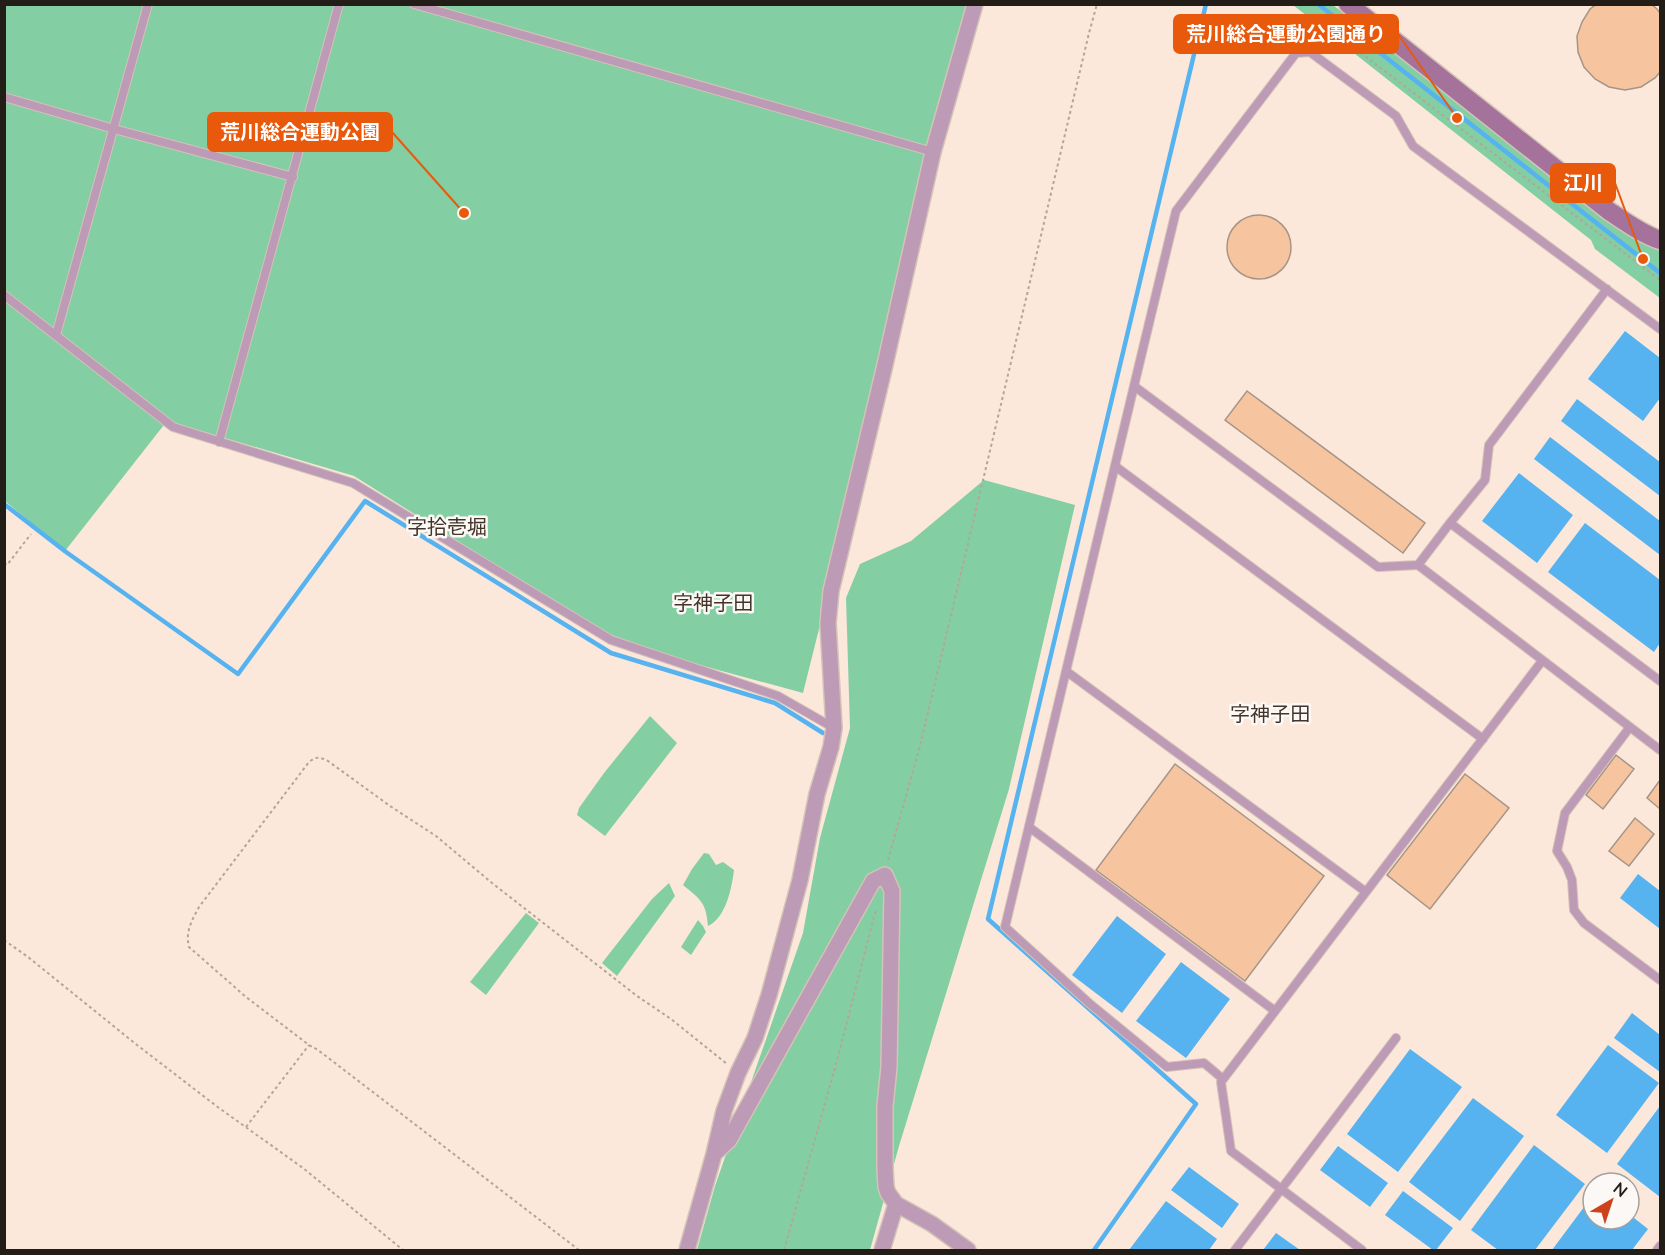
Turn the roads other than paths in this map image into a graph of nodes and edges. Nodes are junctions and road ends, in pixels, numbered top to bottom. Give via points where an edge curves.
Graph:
1 (148, 4) edge
2 (339, 4) edge
3 (414, 4) edge
4 (975, 4) edge
5 (1348, 4) edge
6 (4, 97) edge
7 (114, 129) junction
8 (933, 152) junction
9 (292, 177) junction
10 (1660, 240) edge
11 (1607, 289) junction
12 (4, 295) edge
13 (1660, 329) edge
14 (56, 335) junction
15 (1134, 386) junction
16 (219, 441) junction
17 (1115, 466) junction
18 (1450, 523) junction
19 (1418, 565) junction
20 (1542, 661) junction
21 (1066, 671) junction
22 (1660, 681) edge
23 (1630, 727) junction
24 (834, 728) junction
25 (1483, 739) junction
26 (1660, 750) edge
27 (1029, 827) junction
28 (1366, 892) junction
29 (1660, 980) edge
30 (1275, 1011) junction
31 (1396, 1038) dead end
32 (1223, 1079) junction
33 (714, 1154) junction
34 (1282, 1190) junction
35 (896, 1204) junction
36 (1660, 1246) edge
37 (687, 1251) edge
38 (882, 1251) edge
39 (968, 1251) edge
40 (1235, 1251) edge
41 (1362, 1251) edge
42 (1657, 1251) edge

1 - 7 lane
2 - 9 lane
3 - 8 lane
4 - 8 street
5 - 10 street via 1609,211
6 - 7 lane
7 - 9 lane
7 - 14 lane
8 - 24 street via 831,591 828,623
9 - 16 lane
11 - 13 lane
11 - 15 lane via 1413,146 1396,116 1310,52 1296,53 1176,211
11 - 18 lane via 1489,445 1485,480
12 - 14 lane
14 - 16 lane via 173,427
15 - 17 lane
15 - 19 lane via 1378,567
16 - 24 lane via 353,483 611,640 778,696
17 - 21 lane
17 - 25 lane
18 - 19 lane
18 - 22 lane
19 - 20 lane
20 - 23 lane
20 - 25 lane
21 - 27 lane
21 - 28 lane
23 - 26 lane
23 - 29 lane via 1564,813 1557,851 1572,880 1574,910 1584,923
24 - 33 street via 769,995 724,1112
25 - 28 lane
27 - 30 lane
27 - 32 lane via 1005,927 1167,1067 1204,1063
28 - 30 lane
30 - 32 lane
31 - 34 lane
32 - 34 lane via 1231,1151
33 - 35 street via 729,1140 873,881 885,875 892,891 885,1169 886,1187
33 - 37 street
34 - 40 lane
34 - 41 lane
35 - 38 street
35 - 39 street
36 - 42 lane

